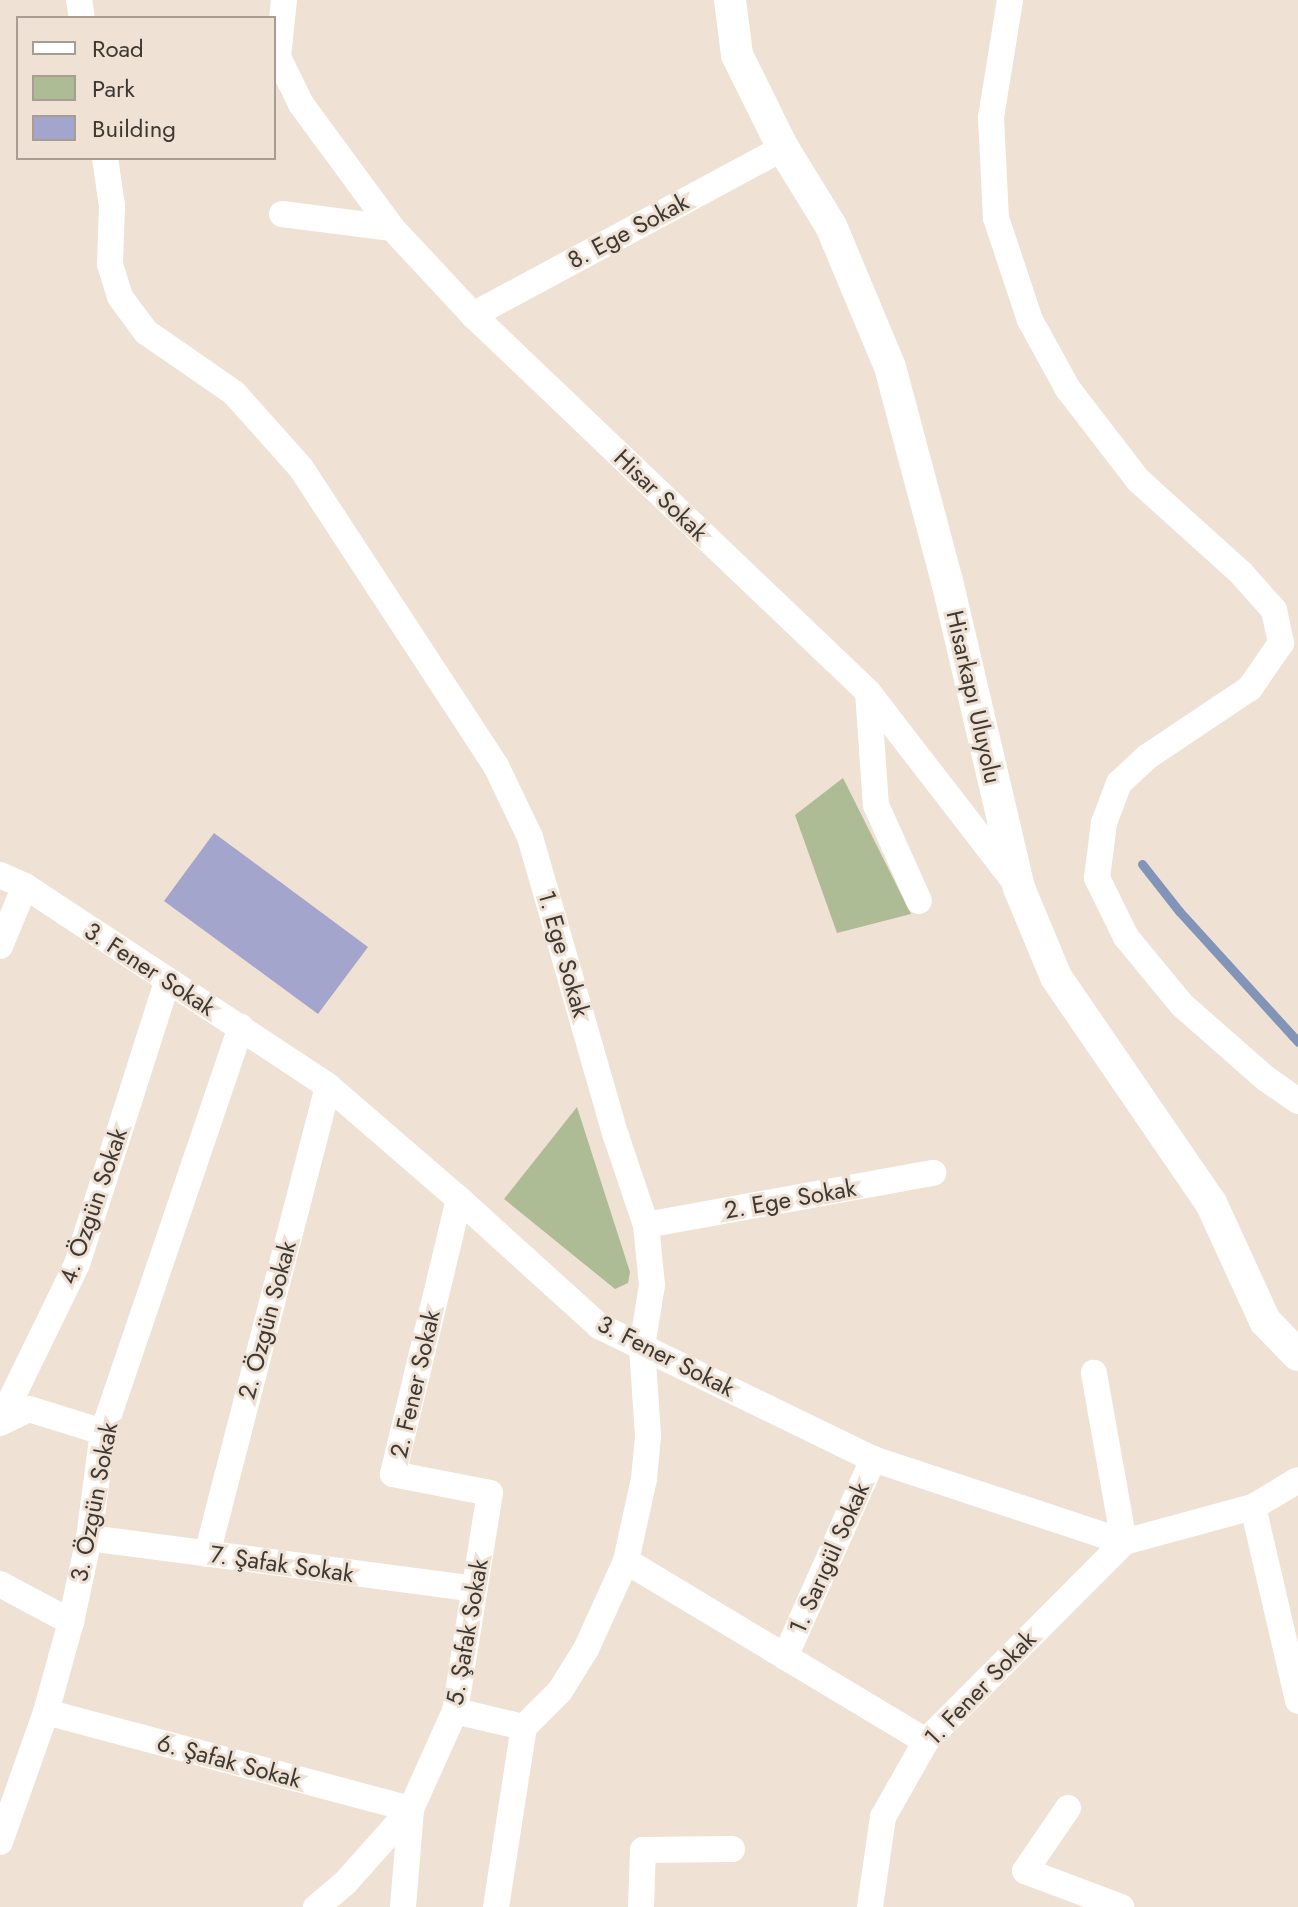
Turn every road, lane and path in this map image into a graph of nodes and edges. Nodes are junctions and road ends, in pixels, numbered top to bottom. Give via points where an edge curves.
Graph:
1 (284, 0) edge
2 (730, 0) edge
3 (1010, 0) edge
4 (783, 148) junction
5 (105, 160) edge
6 (282, 214) dead end
7 (392, 228) junction
8 (473, 315) junction
9 (868, 692) junction
10 (0, 875) edge
11 (25, 886) junction
12 (1019, 888) junction
13 (919, 901) dead end
14 (0, 946) edge
15 (167, 982) junction
16 (241, 1027) junction
17 (328, 1086) junction
18 (1298, 1101) edge
19 (933, 1173) dead end
20 (459, 1199) junction
21 (646, 1225) junction
22 (642, 1347) junction
23 (1298, 1355) edge
24 (1094, 1373) dead end
25 (0, 1423) edge
26 (103, 1432) junction
27 (873, 1459) junction
28 (1298, 1480) edge
29 (490, 1493) joint
30 (1253, 1507) junction
31 (89, 1538) junction
32 (1124, 1542) junction
33 (207, 1554) junction
34 (626, 1561) junction
35 (0, 1584) edge
36 (475, 1589) junction
37 (71, 1622) junction
38 (785, 1657) junction
39 (1298, 1701) edge
40 (455, 1711) junction
41 (46, 1712) junction
42 (524, 1727) junction
43 (926, 1741) junction
44 (1068, 1808) dead end
45 (411, 1809) junction
46 (0, 1842) edge
47 (732, 1849) dead end
48 (316, 1907) edge
49 (403, 1907) edge
50 (496, 1907) edge
51 (641, 1907) edge
52 (870, 1907) edge
53 (1121, 1907) edge

1 - 7 street, Hisar Sokak via 278,57 301,104
2 - 4 street, Hisarkapı Uluyolu via 737,55
3 - 18 street via 991,117 996,218 1030,320 1068,389 1138,480 1274,610 1281,643 1250,688 1147,757 1119,783 1104,823 1097,878 1126,937 1182,1005
4 - 8 street, 8. Ege Sokak
4 - 12 street, Hisarkapı Uluyolu via 831,226 890,367
5 - 21 street, 1. Ege Sokak via 112,206 110,264 120,297 146,332 234,393 301,468 496,766 530,837
6 - 7 street
7 - 8 street, Hisar Sokak
8 - 9 street, Hisar Sokak
9 - 12 street, Hisar Sokak
9 - 13 street via 876,805
10 - 11 street, 3. Fener Sokak
11 - 14 street
11 - 15 street, 3. Fener Sokak
12 - 23 street, Hisarkapı Uluyolu via 1056,977 1211,1203 1265,1321
15 - 16 street, 3. Fener Sokak
15 - 25 street, 4. Özgün Sokak via 77,1264
16 - 17 street, 3. Fener Sokak
16 - 26 street, 3. Özgün Sokak
17 - 20 street, 3. Fener Sokak
17 - 33 street, 2. Özgün Sokak
19 - 21 street, 2. Ege Sokak
20 - 22 street, 3. Fener Sokak via 599,1326
20 - 29 street, 2. Fener Sokak via 393,1474
21 - 22 street, 1. Ege Sokak via 652,1285
22 - 27 street, 3. Fener Sokak
22 - 34 street, 1. Ege Sokak via 648,1436
24 - 32 street
25 - 26 street via 29,1409
26 - 31 street, 3. Özgün Sokak
27 - 32 street, 3. Fener Sokak
27 - 38 street, 1. Sarıgül Sokak
28 - 30 street
29 - 36 street, 5. Şafak Sokak
30 - 32 street
30 - 39 street
31 - 33 street, 7. Şafak Sokak
31 - 37 street, 3. Özgün Sokak
32 - 43 street, 1. Fener Sokak
33 - 36 street, 7. Şafak Sokak
34 - 38 street
34 - 42 street, 1. Ege Sokak via 586,1649 560,1691
35 - 37 street
36 - 40 street, 5. Şafak Sokak
37 - 41 street, 3. Özgün Sokak
38 - 43 street
40 - 42 street
40 - 45 street, 5. Şafak Sokak
41 - 45 street, 6. Şafak Sokak
41 - 46 street, 3. Özgün Sokak
42 - 50 street
43 - 52 street, 1. Fener Sokak via 883,1817
44 - 53 street via 1025,1871
45 - 48 street via 345,1883
45 - 49 street, 5. Şafak Sokak
47 - 51 street via 643,1850

